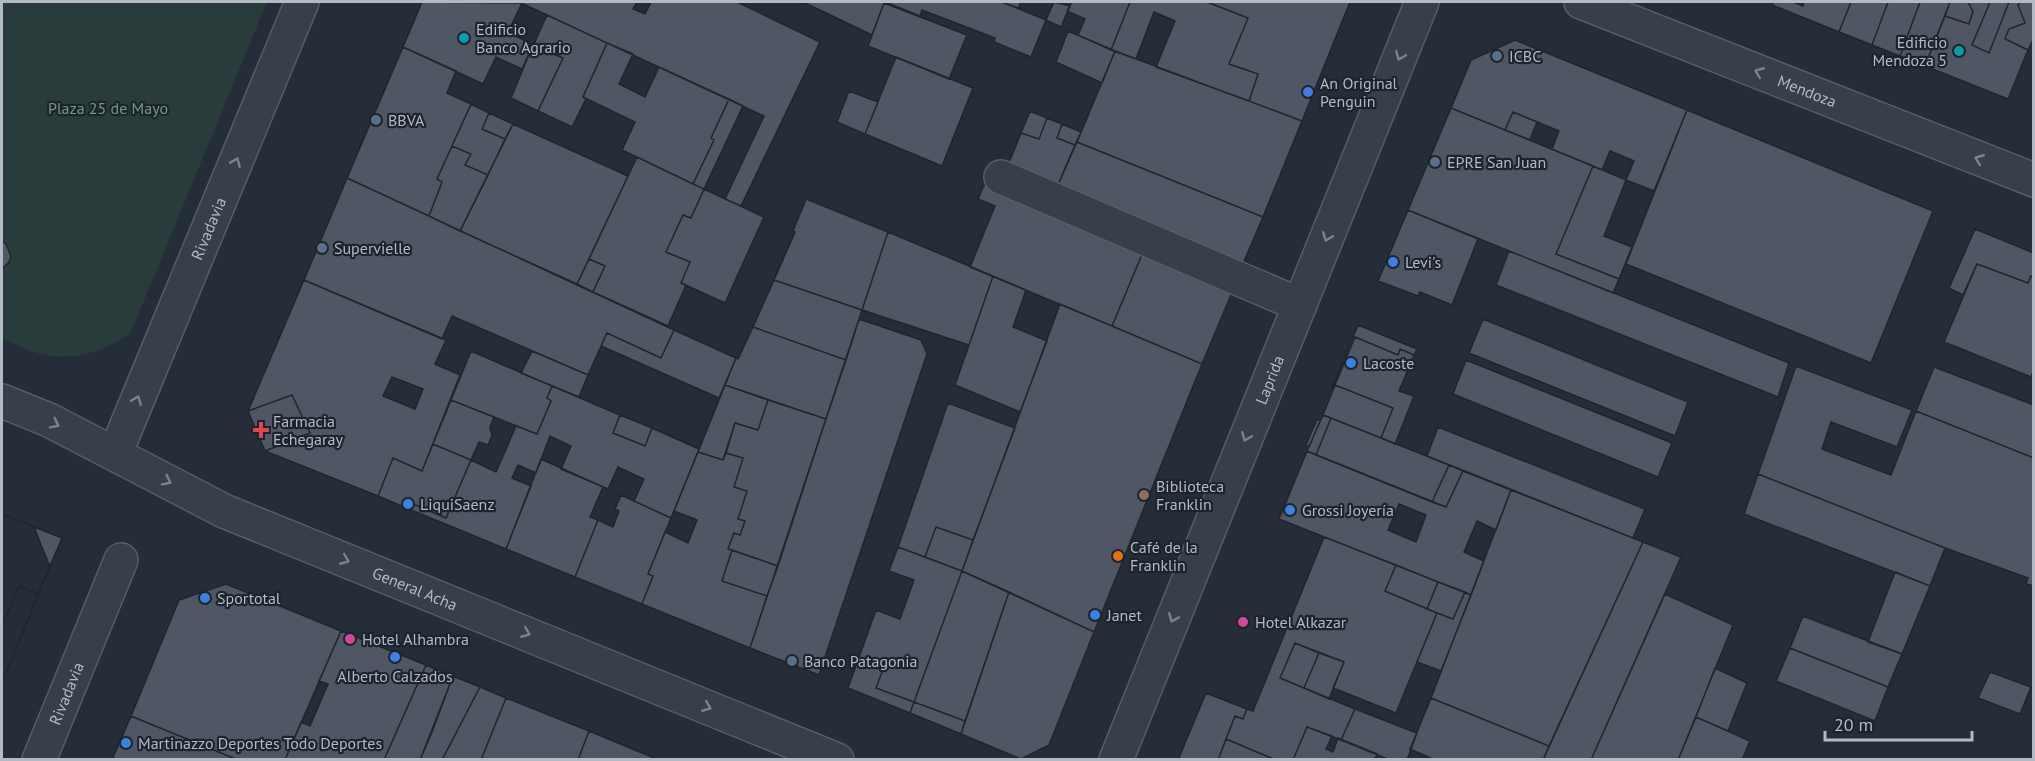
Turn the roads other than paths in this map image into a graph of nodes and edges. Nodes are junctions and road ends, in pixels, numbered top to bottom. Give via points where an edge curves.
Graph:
1 (302, 2) edge
2 (1422, 2) edge
3 (1581, 2) edge
4 (1001, 177) dead end
5 (2034, 180) edge
6 (1300, 305) junction
7 (2, 401) edge
8 (115, 454) junction
9 (121, 560) dead end
10 (39, 759) edge
11 (837, 759) edge
12 (1116, 759) edge

8 -> 1 street, Rivadavia
2 -> 6 street, Laprida
5 -> 3 street, Mendoza
4 - 6 street
6 -> 12 street, Laprida
7 -> 8 street, General Acha
8 -> 11 street, General Acha via 224,511
9 - 10 street, Rivadavia

